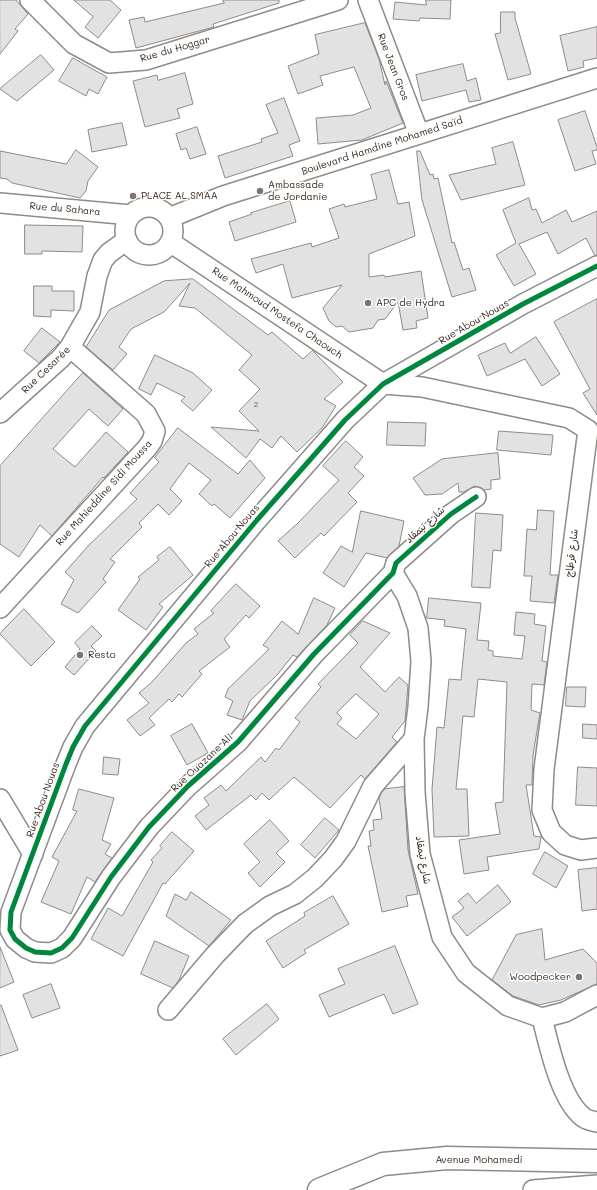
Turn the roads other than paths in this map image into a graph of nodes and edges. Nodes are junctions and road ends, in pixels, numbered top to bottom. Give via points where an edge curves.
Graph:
1 (30, 0) edge
2 (338, 0) edge
3 (368, 0) edge
4 (597, 78) edge
5 (419, 134) junction
6 (0, 203) edge
7 (131, 215) junction
8 (169, 218) junction
9 (126, 240) junction
10 (170, 242) junction
11 (597, 266) edge
12 (70, 347) junction
13 (383, 384) junction
14 (0, 413) edge
15 (592, 428) edge
16 (476, 497) dead end
17 (393, 573) junction
18 (0, 608) edge
19 (414, 739) junction
20 (0, 799) edge
21 (597, 848) edge
22 (33, 854) junction
23 (5, 932) edge
24 (597, 995) edge
25 (168, 1010) dead end
26 (542, 1018) junction
27 (597, 1122) edge
28 (597, 1162) edge
29 (597, 1185) edge
30 (319, 1190) edge
31 (533, 1190) edge

1 - 2 street, Rue du Hoggar via 74,44 109,63 146,60
3 - 5 street, Rue Jean Gros
4 - 5 street, Boulevard Hamdine Mohamed Saïd
5 - 8 street, Boulevard Hamdine Mohamed Saïd via 223,196
6 - 7 street, Rue du Sahara
7 - 8 street via 149,206 157,208
7 - 9 street via 126,222
8 - 10 street via 173,234
9 - 10 street via 137,252 152,255 166,248
9 - 12 street, Rue Cesarée via 108,253 103,260 90,312
10 - 13 street, Rue Mahmoud Mostefa Chaouch
11 - 13 street, Rue Abou Nouas via 523,304
12 - 14 street, Rue Cesarée
12 - 18 street, Rue Mahieddine Sidi Moussa via 146,414 155,431 147,448
13 - 15 street, شارع قرطاج via 422,387 568,418
13 - 22 street, Rue Abou Nouas via 340,426 257,520 96,711 73,746
15 - 21 street, شارع قرطاج via 544,769 542,810 551,832 565,845 581,850
16 - 17 street, شارع تيمقاد via 451,514 396,563
17 - 19 street, شارع تيمقاد via 408,596 418,628 421,660
17 - 23 street, Rue Ouazane Ali via 314,654 238,742 188,786 149,827 111,877 72,938 62,948 51,953 36,952 26,948
19 - 25 street via 373,786 346,841 333,859 295,894 270,906 245,924
19 - 26 street, شارع تيمقاد via 420,854 442,937 472,978 508,1006
20 - 22 street
22 - 23 street, Rue Abou Nouas via 10,912
24 - 26 street via 565,1012
26 - 27 street via 568,1098 583,1118
28 - 30 main road, Avenue Mohamedi via 447,1158 383,1164
29 - 31 street

